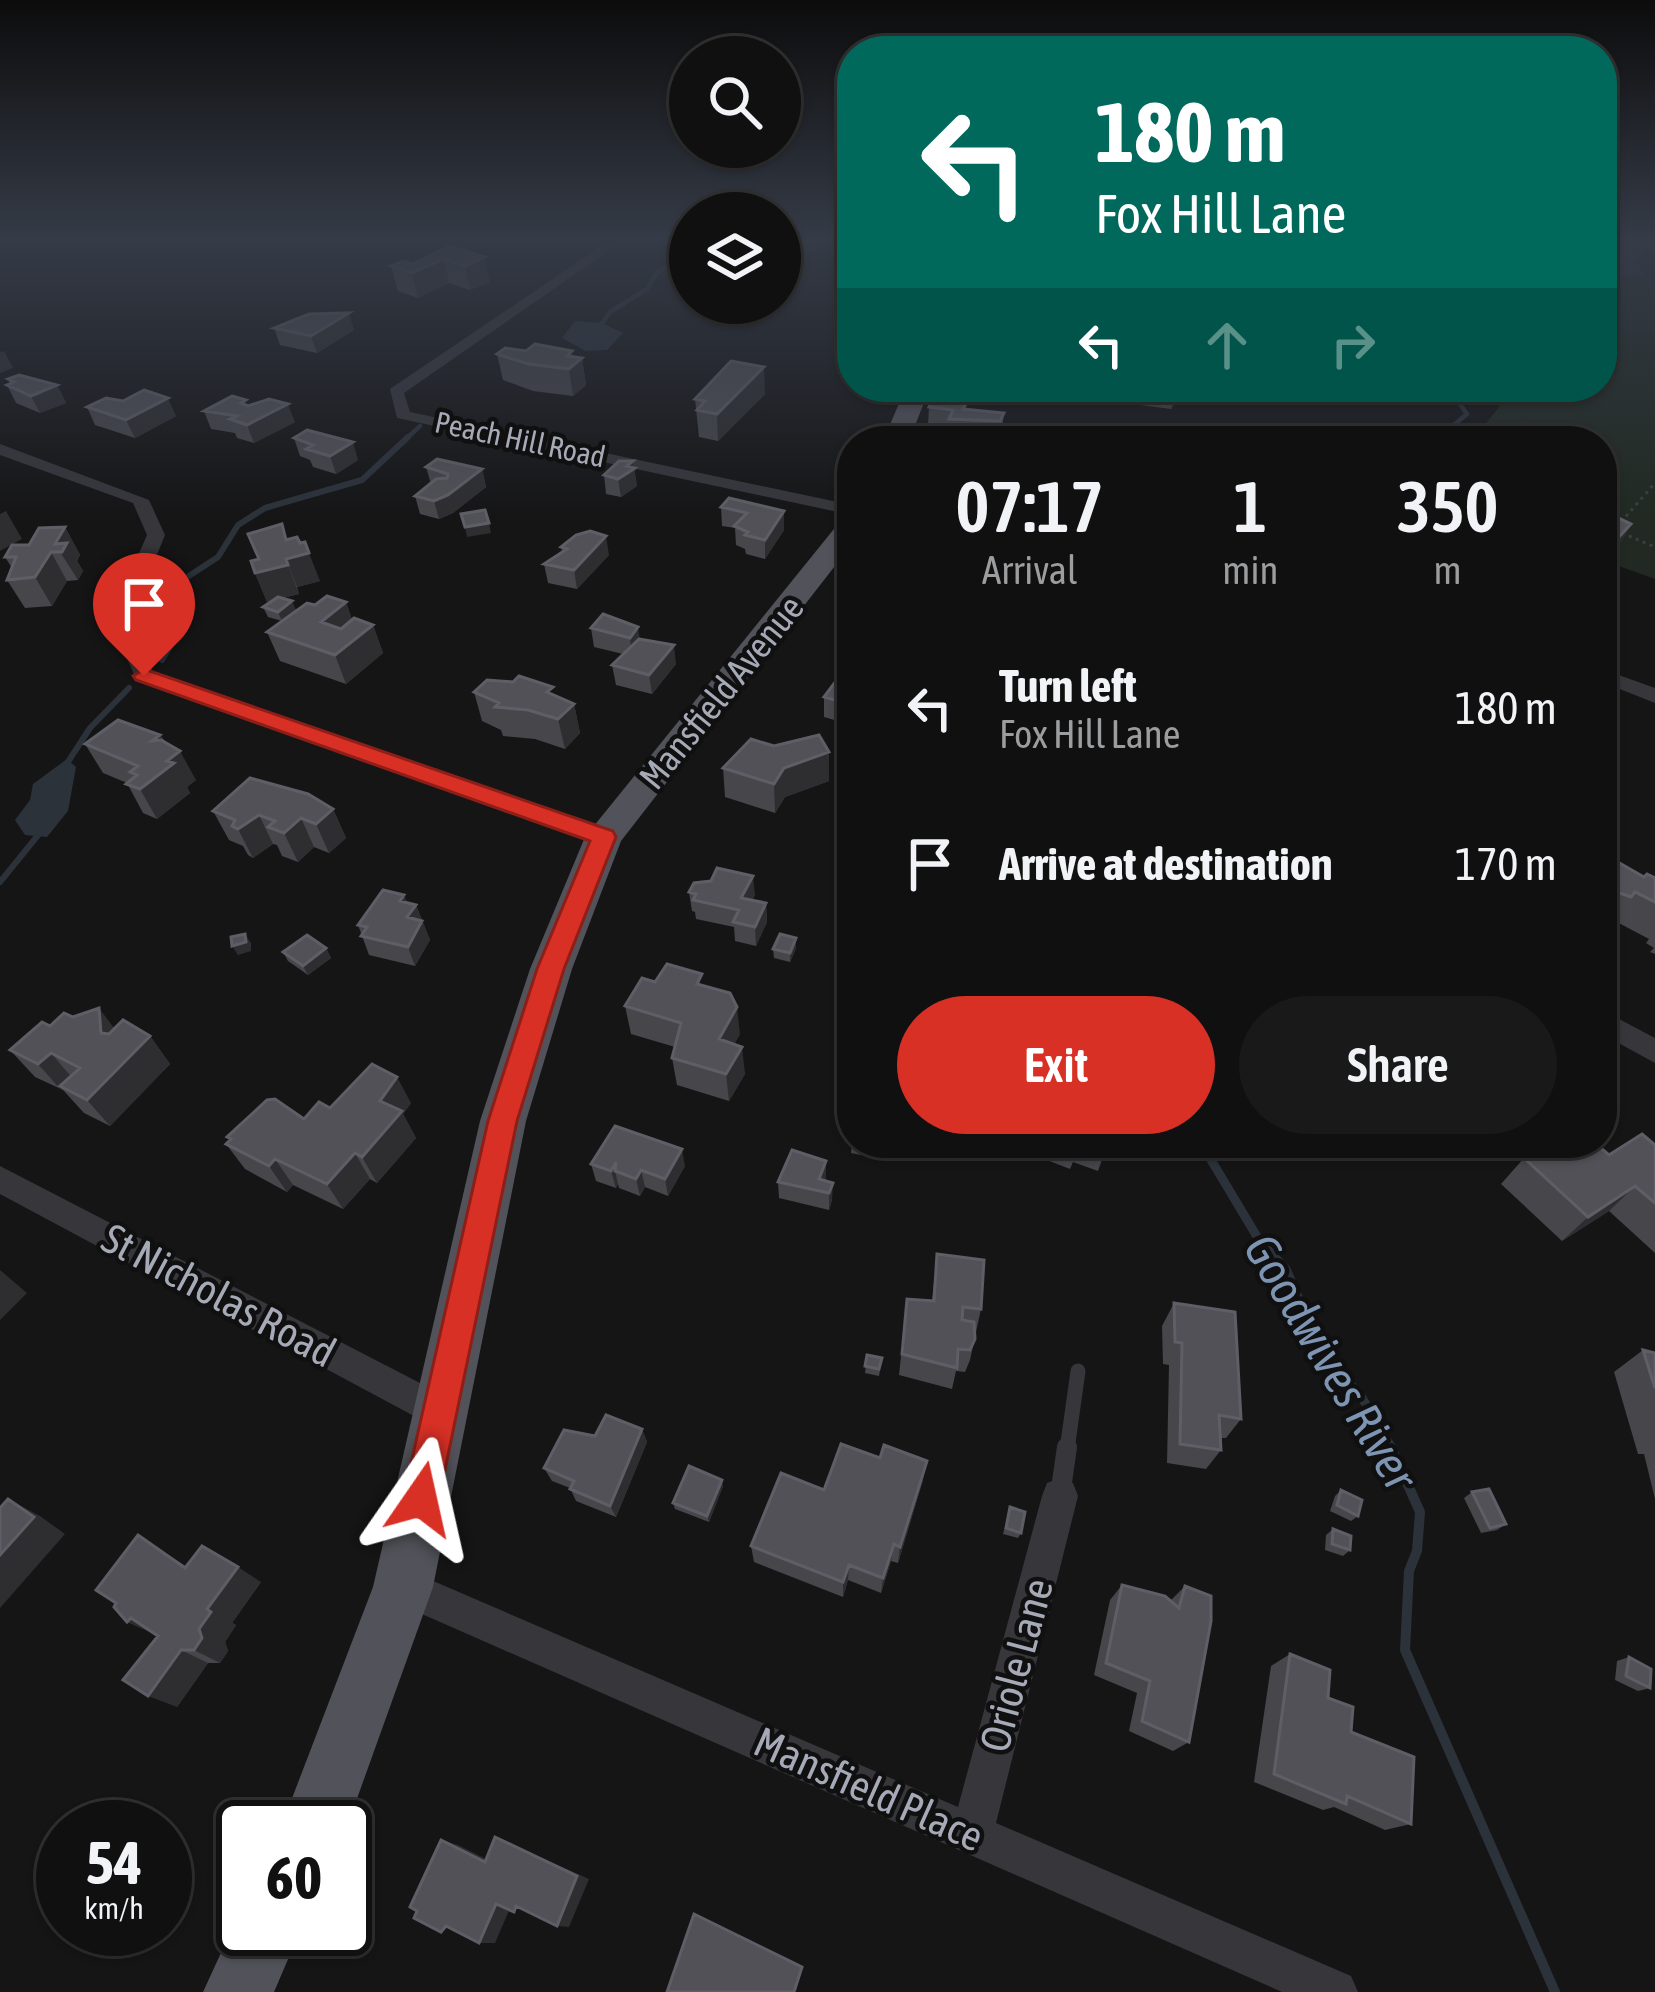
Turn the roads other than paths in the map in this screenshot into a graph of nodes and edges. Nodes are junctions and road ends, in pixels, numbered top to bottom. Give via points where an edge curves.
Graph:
1 (484, 332) edge
2 (0, 448) edge
3 (837, 507) edge
4 (837, 546) edge
5 (1617, 681) edge
6 (1655, 696) edge
7 (604, 837) junction
8 (1617, 1030) edge
9 (1655, 1052) edge
10 (0, 1179) edge
11 (1078, 1371) dead end
12 (439, 1411) junction
13 (1060, 1496) joint
14 (403, 1586) junction
15 (324, 1800) edge
16 (972, 1834) junction
17 (255, 1956) edge
18 (238, 1992) edge
19 (1335, 1992) edge

1 - 3 street, Peach Hill Road via 396,392 403,415
2 - 7 street via 140,500 156,535 120,620 144,676
4 - 7 main road, Mansfield Avenue
5 - 6 street
7 - 12 main road, Mansfield Avenue via 502,1121
8 - 9 street
10 - 12 street, St Nicholas Road
11 - 13 lane
12 - 14 main road, Mansfield Avenue
13 - 16 street, Oriole Lane
14 - 15 main road, Mansfield Avenue
14 - 16 street, Mansfield Place
16 - 19 street, Mansfield Place
17 - 18 main road

